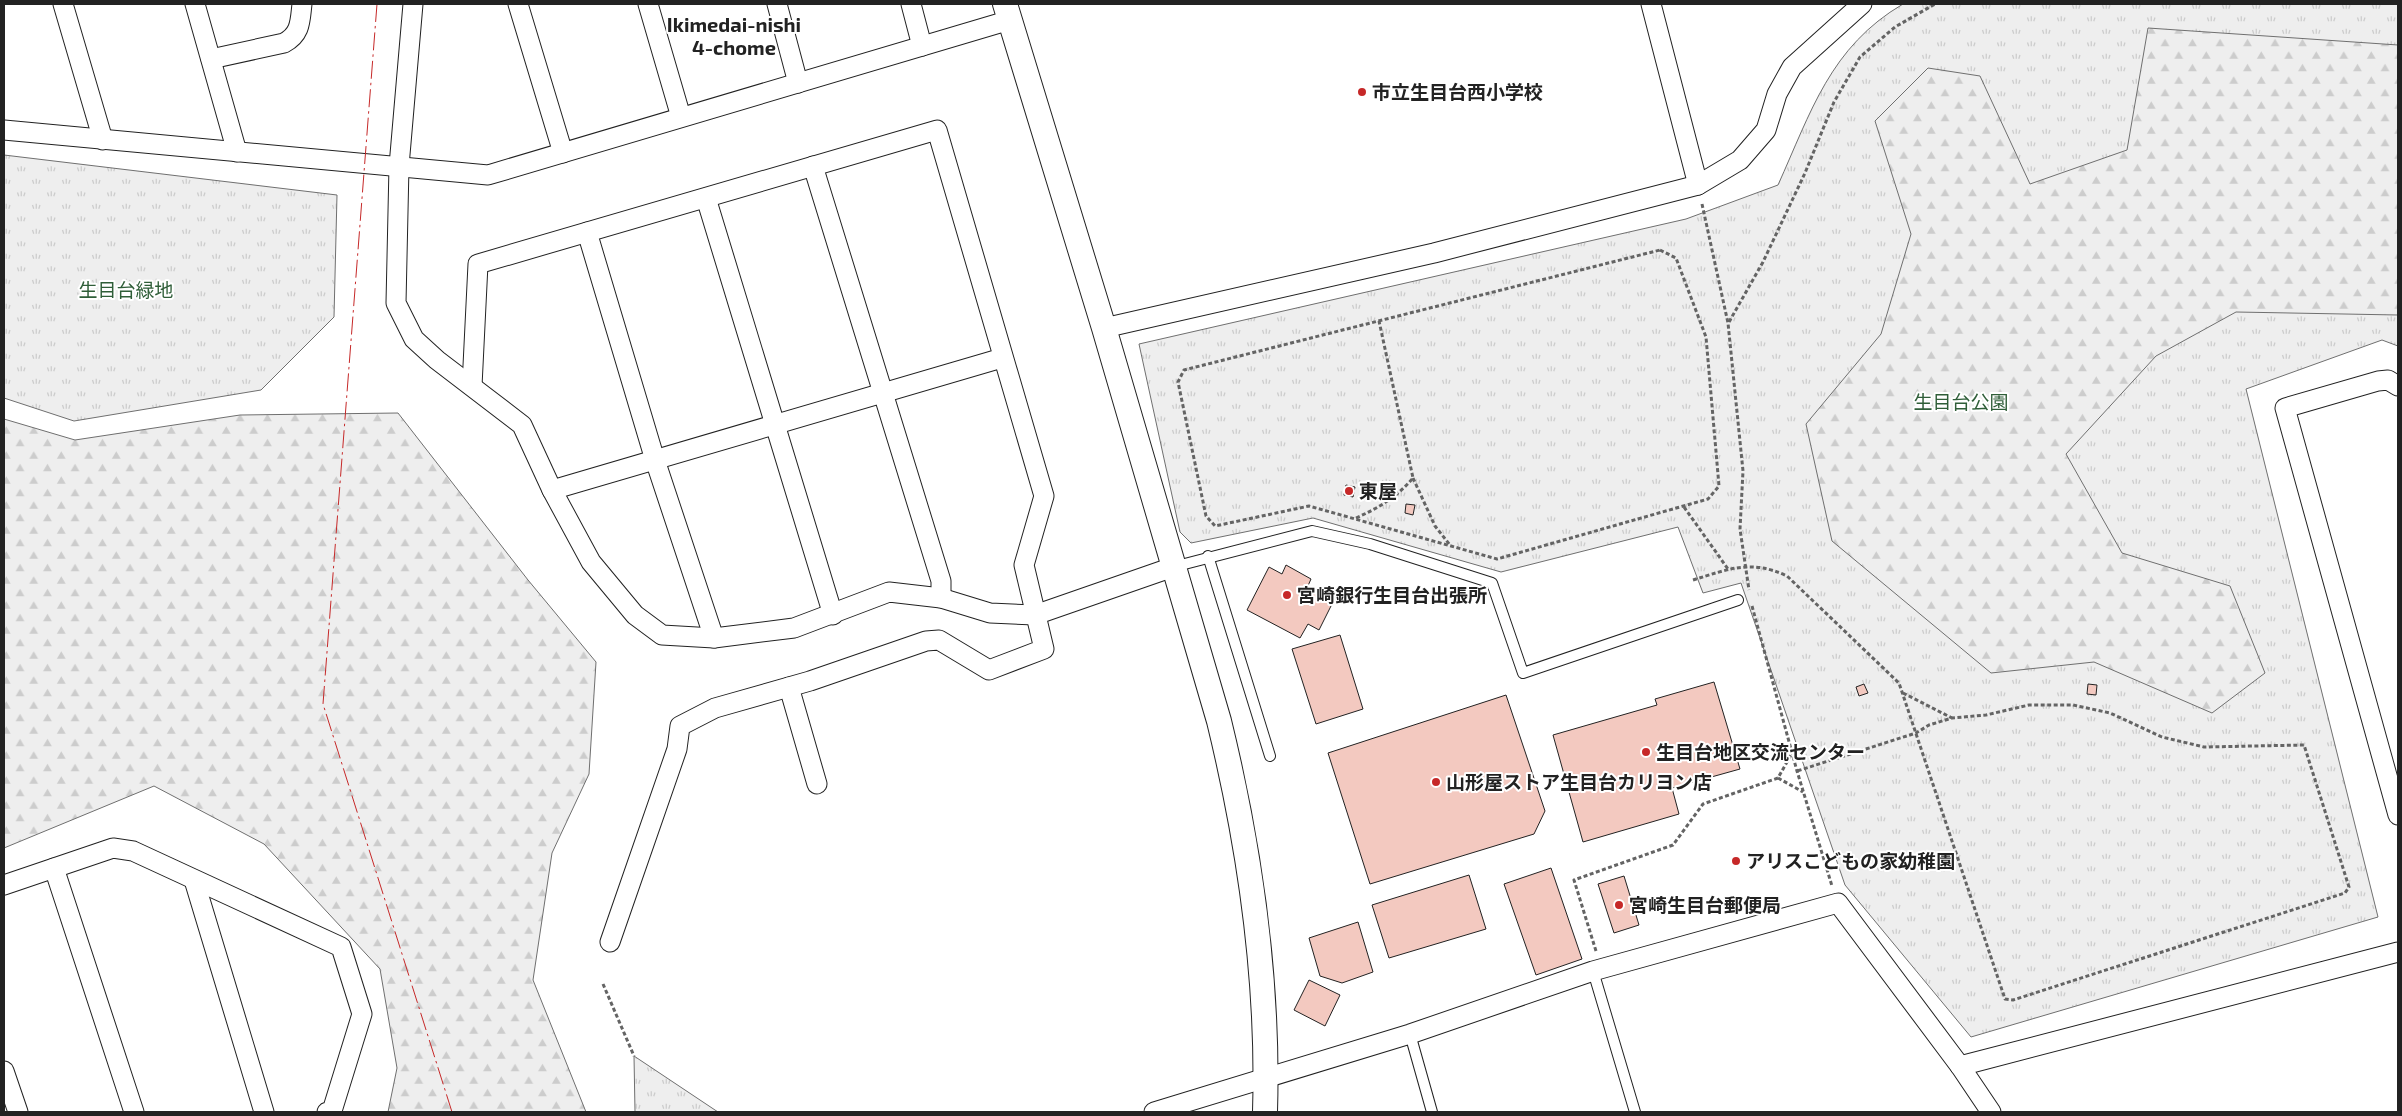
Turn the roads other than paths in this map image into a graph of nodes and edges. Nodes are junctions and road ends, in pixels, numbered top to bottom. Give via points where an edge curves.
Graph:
1 (63, 4) edge
2 (195, 4) edge
3 (302, 4) edge
4 (412, 4) edge
5 (518, 4) edge
6 (648, 4) edge
7 (777, 4) edge
8 (911, 4) edge
9 (1651, 4) edge
10 (1862, 4) edge
11 (1007, 12) edge
12 (922, 46) junction
13 (210, 59) junction
14 (798, 83) junction
15 (681, 117) junction
16 (4, 130) edge
17 (103, 140) junction
18 (237, 152) junction
19 (563, 154) junction
20 (400, 166) junction
21 (813, 166) junction
22 (1699, 190) junction
23 (706, 198) junction
24 (587, 232) junction
25 (1104, 328) junction
26 (1002, 358) junction
27 (472, 386) junction
28 (2398, 386) edge
29 (884, 392) junction
30 (775, 424) junction
31 (654, 460) junction
32 (552, 490) junction
33 (1208, 556) junction
34 (1172, 567) junction
35 (941, 598) junction
36 (1738, 600) dead end
37 (833, 615) junction
38 (1035, 615) junction
39 (714, 638) junction
40 (789, 686) junction
41 (1270, 756) dead end
42 (2391, 756) edge
43 (817, 784) dead end
44 (2398, 815) edge
45 (54, 868) junction
46 (194, 880) junction
47 (4, 885) edge
48 (610, 942) dead end
49 (2398, 952) edge
50 (1597, 970) junction
51 (1410, 1034) junction
52 (1960, 1066) junction
53 (4, 1071) edge
54 (1266, 1080) junction
55 (18, 1112) edge
56 (134, 1112) edge
57 (264, 1112) edge
58 (327, 1112) edge
59 (1154, 1112) edge
60 (1265, 1112) edge
61 (1432, 1112) edge
62 (1636, 1112) edge
63 (1991, 1112) edge

1 - 17 street
2 - 13 street
3 - 13 street via 299,31 292,39
4 - 20 street
5 - 19 street
6 - 15 street
7 - 14 street
8 - 12 street
9 - 22 street
10 - 22 street via 1792,67 1777,94 1766,130 1740,160
11 - 12 street
11 - 25 street
12 - 14 street
13 - 18 street
14 - 15 street
15 - 19 street
16 - 17 street
17 - 18 street
18 - 20 street
19 - 20 street via 488,174
20 - 27 street via 396,303 414,339
21 - 23 street
21 - 26 street via 937,130
21 - 29 street
22 - 25 street
23 - 24 street
23 - 30 street
24 - 27 street via 478,264
24 - 31 street
25 - 34 street
26 - 29 street
26 - 38 street via 1044,496 1024,566
27 - 32 street via 522,425
28 - 42 street via 2388,380 2378,380 2285,408
29 - 30 street
29 - 35 street via 941,582
30 - 31 street
30 - 37 street
31 - 32 street
31 - 39 street
32 - 39 street via 591,562 634,615 662,634
33 - 34 lane
33 - 36 lane via 1312,531 1370,544 1492,583 1523,673
33 - 41 lane
34 - 38 street
34 - 54 street via 1219,721 1234,784 1261,967
35 - 37 street via 889,592
35 - 38 street via 990,613
37 - 39 street via 794,628
38 - 40 street via 1044,649 989,670 939,640 926,641
40 - 43 street
40 - 48 street via 715,708 680,726 677,748
42 - 44 street
45 - 46 street via 114,848 133,852
45 - 47 street
45 - 56 street
46 - 57 street
46 - 58 street via 341,947 362,1014 332,1110
49 - 52 street
50 - 51 street
50 - 52 street via 1838,904
50 - 62 lane
51 - 54 street
51 - 61 lane
52 - 63 street
53 - 55 street
54 - 59 street
54 - 60 street

